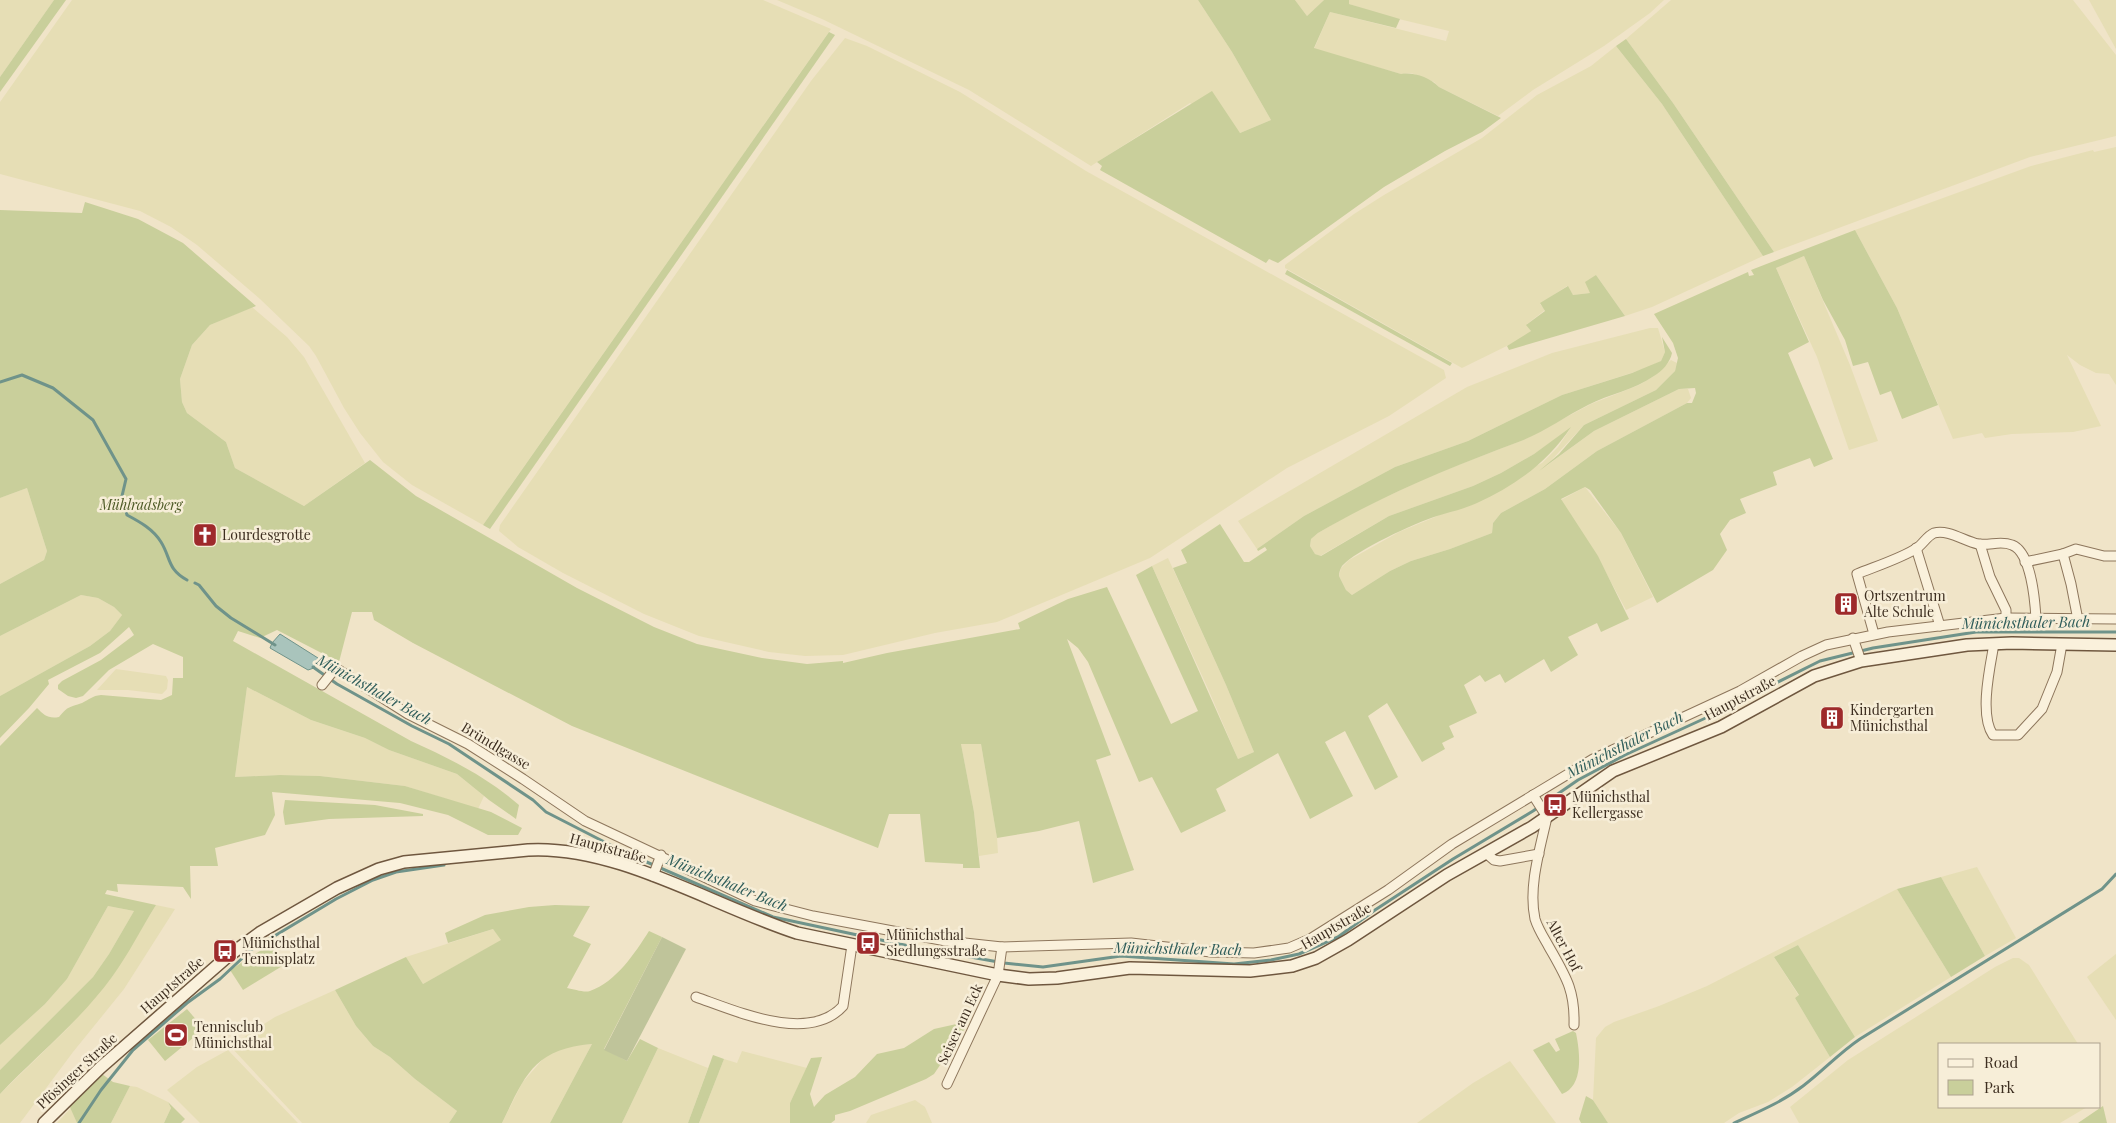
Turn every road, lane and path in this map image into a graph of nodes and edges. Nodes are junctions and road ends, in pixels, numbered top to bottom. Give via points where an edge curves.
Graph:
1 (1980, 544) junction
2 (1916, 548) junction
3 (2063, 554) junction
4 (2116, 556) edge
5 (2025, 562) junction
6 (2006, 618) junction
7 (2036, 619) junction
8 (2116, 619) edge
9 (2078, 620) junction
10 (1940, 626) junction
11 (1874, 634) junction
12 (1855, 642) junction
13 (1994, 644) junction
14 (2062, 644) junction
15 (2116, 645) edge
16 (1860, 659) junction
17 (322, 685) dead end
18 (1534, 798) junction
19 (1545, 814) junction
20 (1486, 853) junction
21 (1539, 854) junction
22 (660, 858) junction
23 (655, 873) junction
24 (852, 945) junction
25 (1002, 951) junction
26 (998, 972) junction
27 (696, 997) dead end
28 (1574, 1025) dead end
29 (131, 1040) joint
30 (947, 1084) dead end
31 (44, 1123) edge

1 - 2 street via 1940,532 1931,534
1 - 5 street via 1999,542 2014,545
1 - 6 street via 1990,577 2006,610
2 - 10 street
2 - 11 street via 1857,574
3 - 4 street via 2076,549
3 - 5 street
3 - 9 street
5 - 7 street via 2032,584
6 - 7 street, Hauptstraße
6 - 10 street, Hauptstraße
7 - 9 street, Hauptstraße
8 - 9 street, Hauptstraße
10 - 11 street, Hauptstraße
11 - 12 street, Hauptstraße
12 - 16 street
12 - 18 street, Hauptstraße via 1826,645 1808,652 1740,691 1593,759
13 - 14 street, Hauptstraße
13 - 14 street via 1987,709 1987,727 1992,735 2018,735 2042,708 2057,672
13 - 16 street, Hauptstraße via 1944,647
14 - 15 street, Hauptstraße
16 - 19 street, Hauptstraße via 1814,676 1721,726 1613,771
17 - 22 street, Bründlgasse via 337,669 408,714 468,744 524,778 585,821
18 - 19 street
18 - 25 street, Hauptstraße via 1452,844 1323,932 1289,948 1254,953 1131,944 1078,944
19 - 20 street, Hauptstraße
19 - 21 street, Alter Hof
20 - 21 street via 1500,861
20 - 26 street, Hauptstraße via 1332,949 1292,966 1250,971 1130,968 1042,979
21 - 28 street, Alter Hof via 1533,902 1536,921 1571,987
22 - 23 street
22 - 25 street, Hauptstraße via 764,903 813,916
23 - 24 street, Hauptstraße via 776,926
23 - 29 street, Hauptstraße via 548,849 428,859 379,869 337,888 248,941
24 - 26 street, Hauptstraße
24 - 27 street via 843,1006 820,1021 778,1022
25 - 26 street, Seiser am Eck
26 - 30 street, Seiser am Eck
29 - 31 street, Pfösinger Straße

